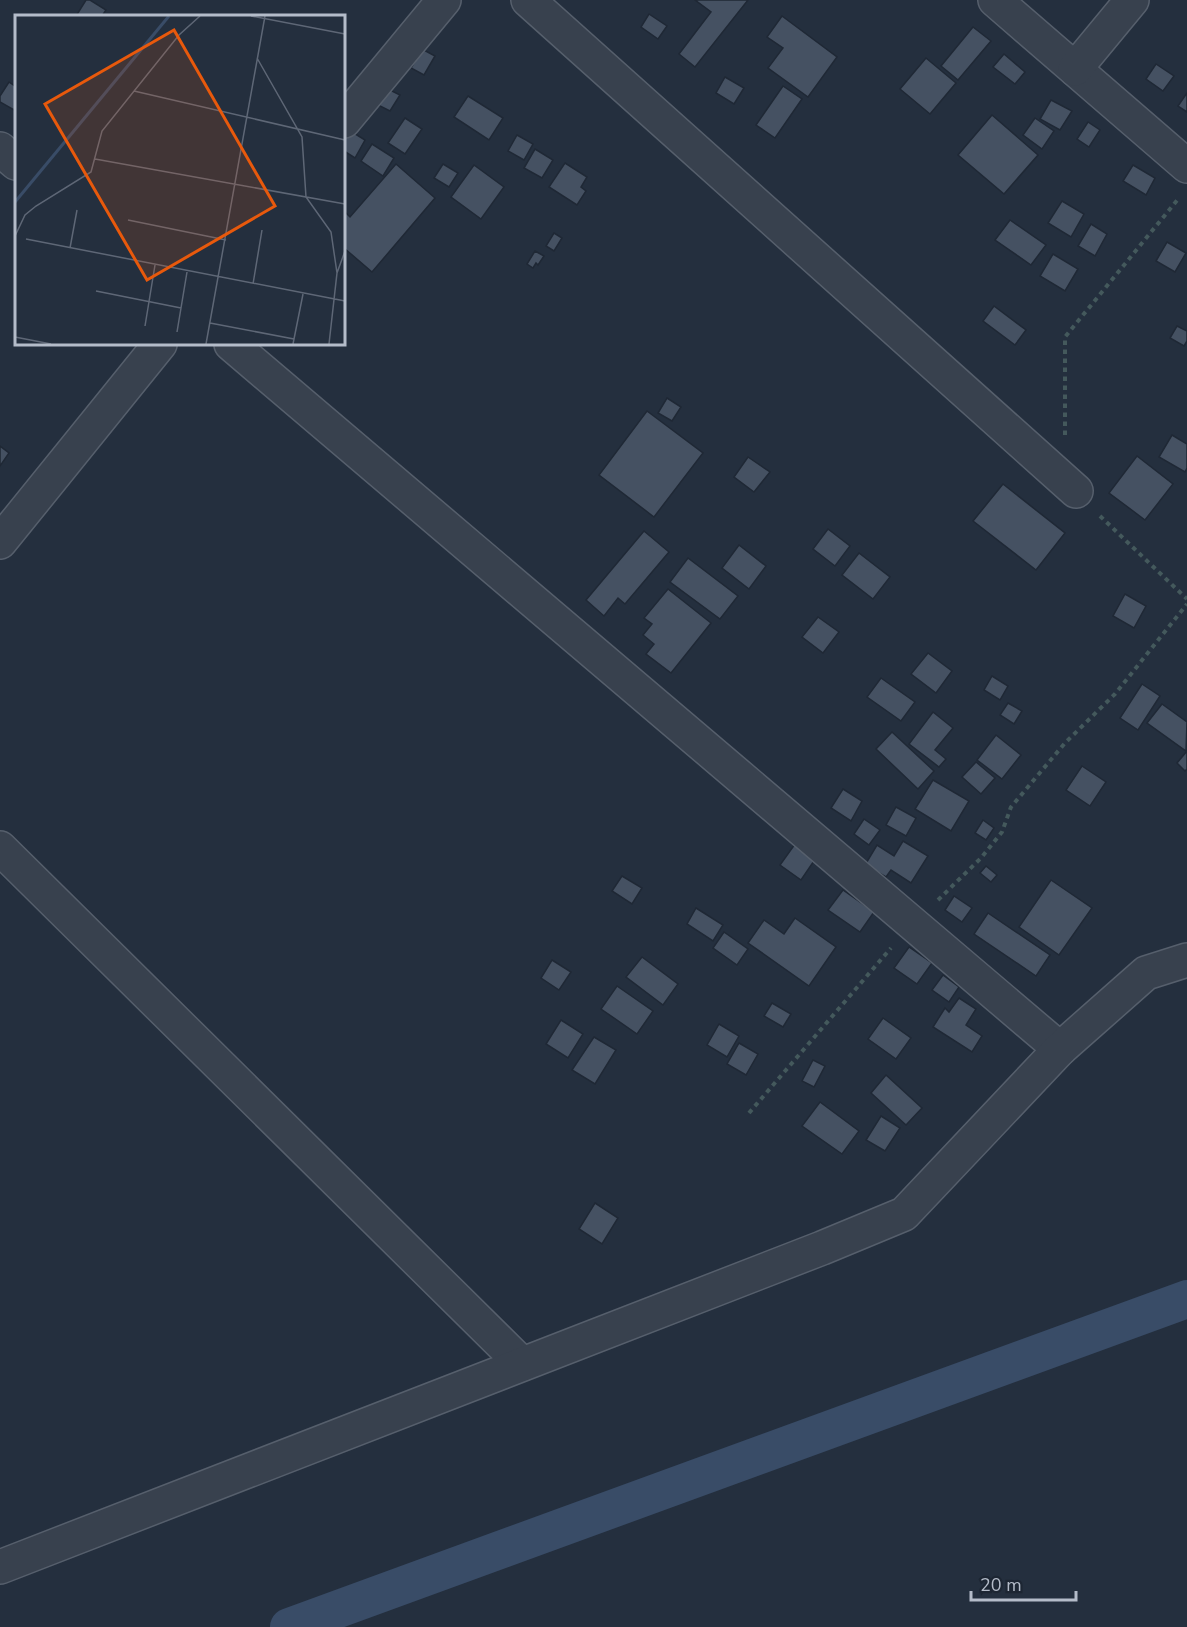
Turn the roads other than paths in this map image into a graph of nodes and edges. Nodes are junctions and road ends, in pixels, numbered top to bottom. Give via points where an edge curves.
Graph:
1 (444, 0) edge
2 (528, 0) edge
3 (995, 0) edge
4 (1132, 0) edge
5 (1075, 69) junction
6 (345, 120) edge
7 (0, 149) edge
8 (15, 162) edge
9 (1187, 166) edge
10 (159, 345) edge
11 (232, 345) edge
12 (1076, 491) road end
13 (0, 542) edge
14 (0, 848) edge
15 (1187, 960) edge
16 (1060, 1049) junction
17 (522, 1364) junction
18 (0, 1567) edge

1 - 6 street
2 - 12 street
3 - 5 street
4 - 5 street
5 - 9 street
7 - 8 street
10 - 13 street
11 - 16 street
14 - 17 street
15 - 16 street via 1146,974
16 - 17 street via 904,1214
17 - 18 street

